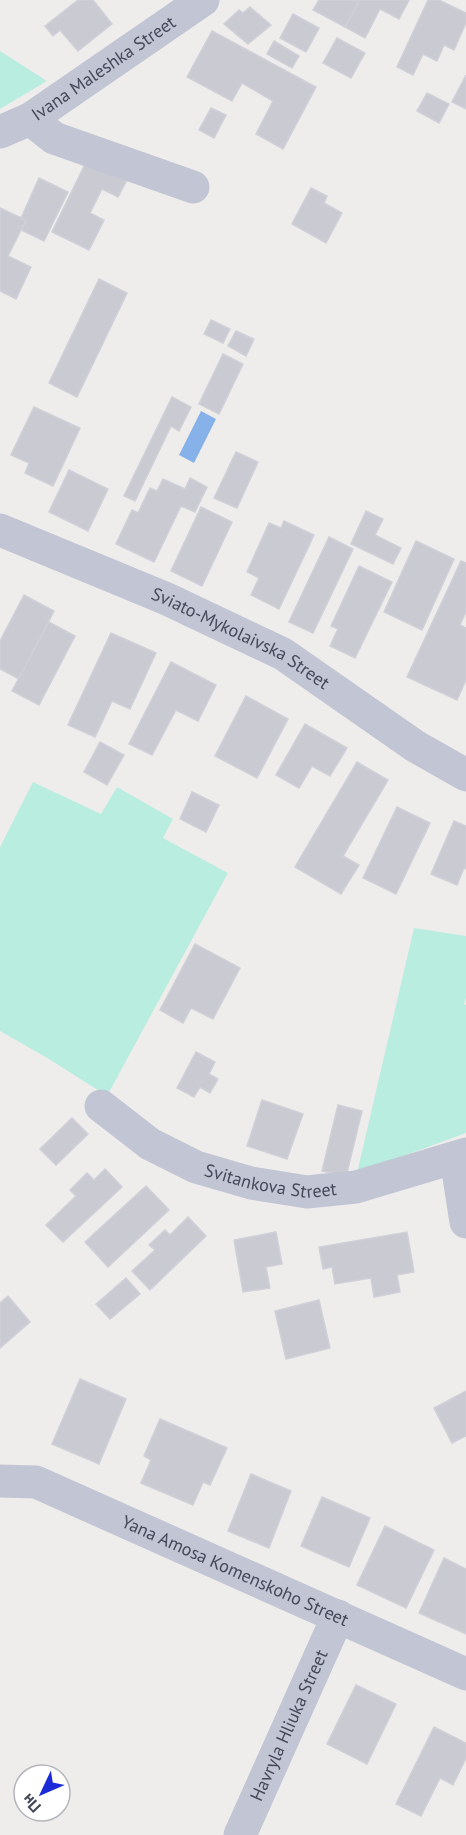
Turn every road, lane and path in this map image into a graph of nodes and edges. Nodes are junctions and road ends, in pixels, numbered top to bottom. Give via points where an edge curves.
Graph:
1 (202, 0) edge
2 (30, 119) junction
3 (0, 132) edge
4 (193, 188) dead end
5 (0, 530) edge
6 (466, 775) edge
7 (101, 1106) dead end
8 (461, 1156) edge
9 (466, 1222) edge
10 (0, 1481) edge
11 (338, 1616) junction
12 (465, 1670) edge
13 (240, 1835) edge

1 - 2 street, Ivana Maleshka Street
2 - 3 street, Ivana Maleshka Street
2 - 4 street via 54,138
5 - 6 street, Sviato-Mykolaivska Street via 167,599 283,654 415,746
7 - 8 street, Svitankova Street via 150,1144 196,1167 251,1183 306,1192 356,1187
8 - 9 street, Svitankova Street
10 - 11 street, Yana Amosa Komenskoho Street via 36,1482
11 - 12 street, Yana Amosa Komenskoho Street
11 - 13 street, Havryla Hliuka Street

